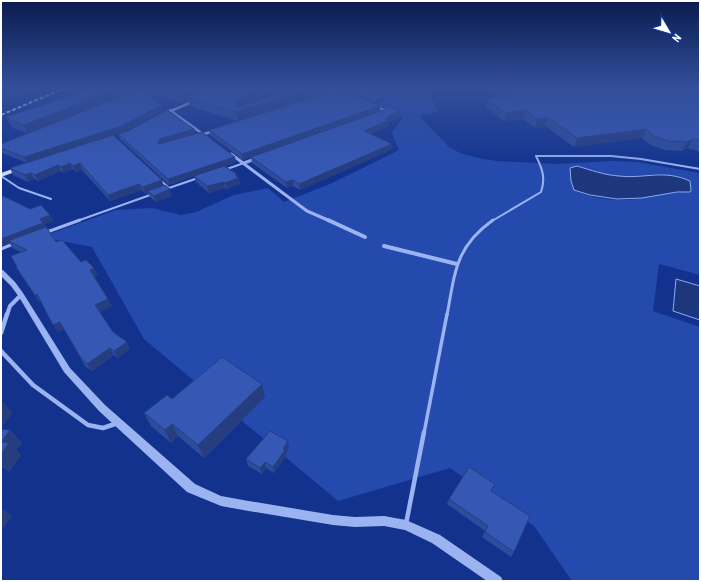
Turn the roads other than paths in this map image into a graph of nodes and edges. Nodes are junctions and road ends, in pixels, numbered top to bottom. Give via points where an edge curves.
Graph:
1 (160, 115) edge
2 (177, 115) edge
3 (155, 118) edge
4 (218, 130) edge
5 (204, 134) junction
6 (197, 136) edge
7 (209, 138) edge
8 (227, 151) edge
9 (259, 158) edge
10 (244, 163) junction
11 (27, 166) edge
12 (700, 169) edge
13 (222, 171) edge
14 (155, 175) edge
15 (1, 176) edge
16 (199, 178) edge
17 (169, 188) junction
18 (162, 190) edge
19 (155, 193) edge
20 (51, 199) dead end
21 (45, 233) edge
22 (365, 237) dead end
23 (16, 243) edge
24 (384, 246) dead end
25 (1, 249) edge
26 (458, 264) junction
27 (1, 272) edge
28 (21, 295) junction
29 (1, 333) edge
30 (1, 351) edge
31 (119, 423) junction
32 (406, 525) junction
33 (497, 581) edge

1 - 3 main road
2 - 5 street
4 - 5 street
5 - 6 lane
5 - 7 street
8 - 10 street
9 - 10 street
10 - 13 lane
10 - 22 street via 307,211
11 - 15 main road
12 - 26 lane via 641,158 536,156 544,172 541,192 483,228 466,246
14 - 17 lane
15 - 20 lane via 10,184 25,191
16 - 17 lane
17 - 18 lane
19 - 21 lane
23 - 25 lane
24 - 26 street via 416,256
26 - 32 lane
27 - 28 street
28 - 29 street via 10,306
28 - 31 street via 67,370
30 - 31 street via 33,385 88,425 103,428
31 - 32 street via 180,480 203,494 243,505 333,520 384,521
32 - 33 street via 436,539

